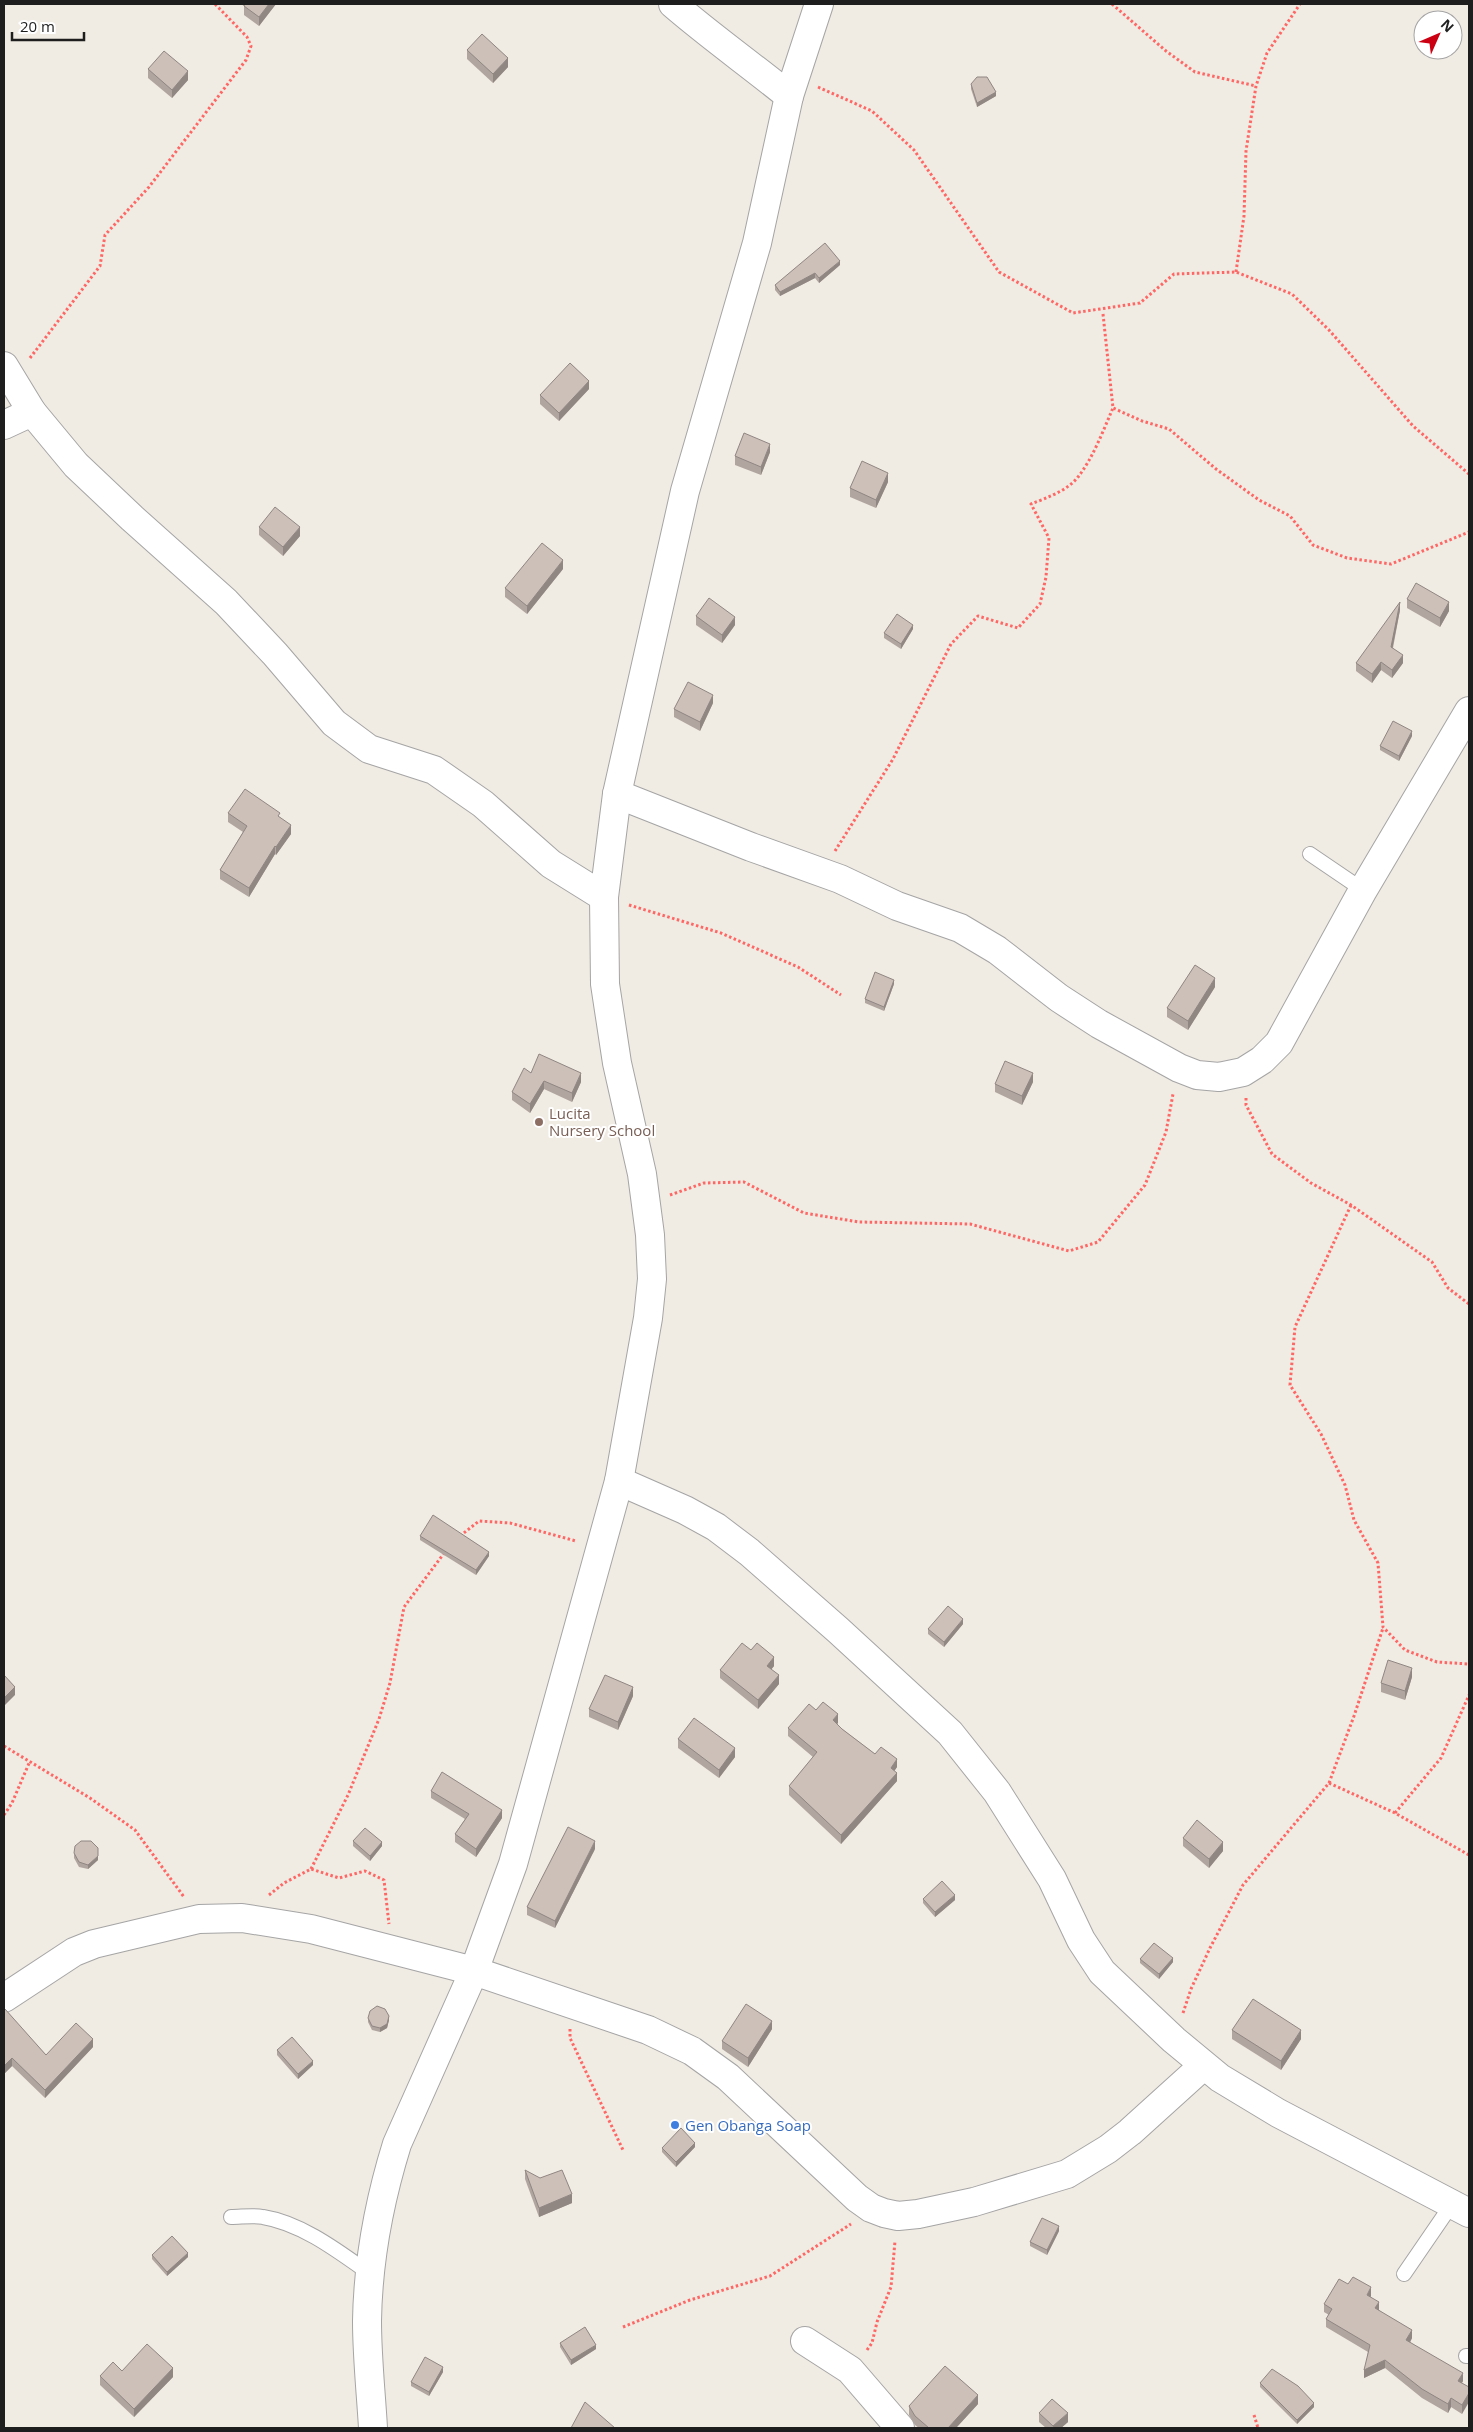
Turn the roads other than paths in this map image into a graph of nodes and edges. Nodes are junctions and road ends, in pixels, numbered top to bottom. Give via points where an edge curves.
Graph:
1 (673, 4) edge
2 (819, 4) edge
3 (793, 87) junction
4 (8, 373) edge
5 (32, 412) junction
6 (4, 424) edge
7 (1469, 711) edge
8 (617, 794) junction
9 (1310, 854) dead end
10 (1363, 890) junction
11 (604, 897) junction
12 (619, 1481) junction
13 (474, 1971) junction
14 (4, 1998) edge
15 (1203, 2066) junction
16 (1461, 2208) edge
17 (231, 2217) dead end
18 (369, 2273) junction
19 (1404, 2274) dead end
20 (805, 2340) dead end
21 (373, 2428) edge
22 (900, 2428) edge

1 - 3 street via 737,54
2 - 3 street
3 - 8 street via 757,243 684,491
4 - 5 street
5 - 6 street
5 - 11 street via 76,465 226,602 276,654 334,723 369,749 434,770 483,804 551,864
7 - 10 street
8 - 10 street via 840,879 884,901 960,928 992,947 1098,1024 1197,1075 1219,1077 1243,1072 1262,1060 1279,1043
8 - 11 street
9 - 10 lane
11 - 12 street via 605,984 617,1063 642,1174 652,1279
12 - 13 street via 513,1864
12 - 15 street via 685,1510 716,1527 749,1552 950,1733 997,1792 1052,1879 1091,1959
13 - 14 street via 311,1929 242,1918 198,1920 94,1944 74,1952
13 - 15 street via 648,2030 692,2051 728,2077 857,2198 871,2208 898,2216 974,2202 1067,2174 1130,2132
13 - 18 street via 397,2144 380,2206
15 - 16 street via 1278,2113
16 - 19 lane
17 - 18 lane via 261,2216 280,2220 337,2251
18 - 21 street via 367,2322
20 - 22 street via 850,2370

